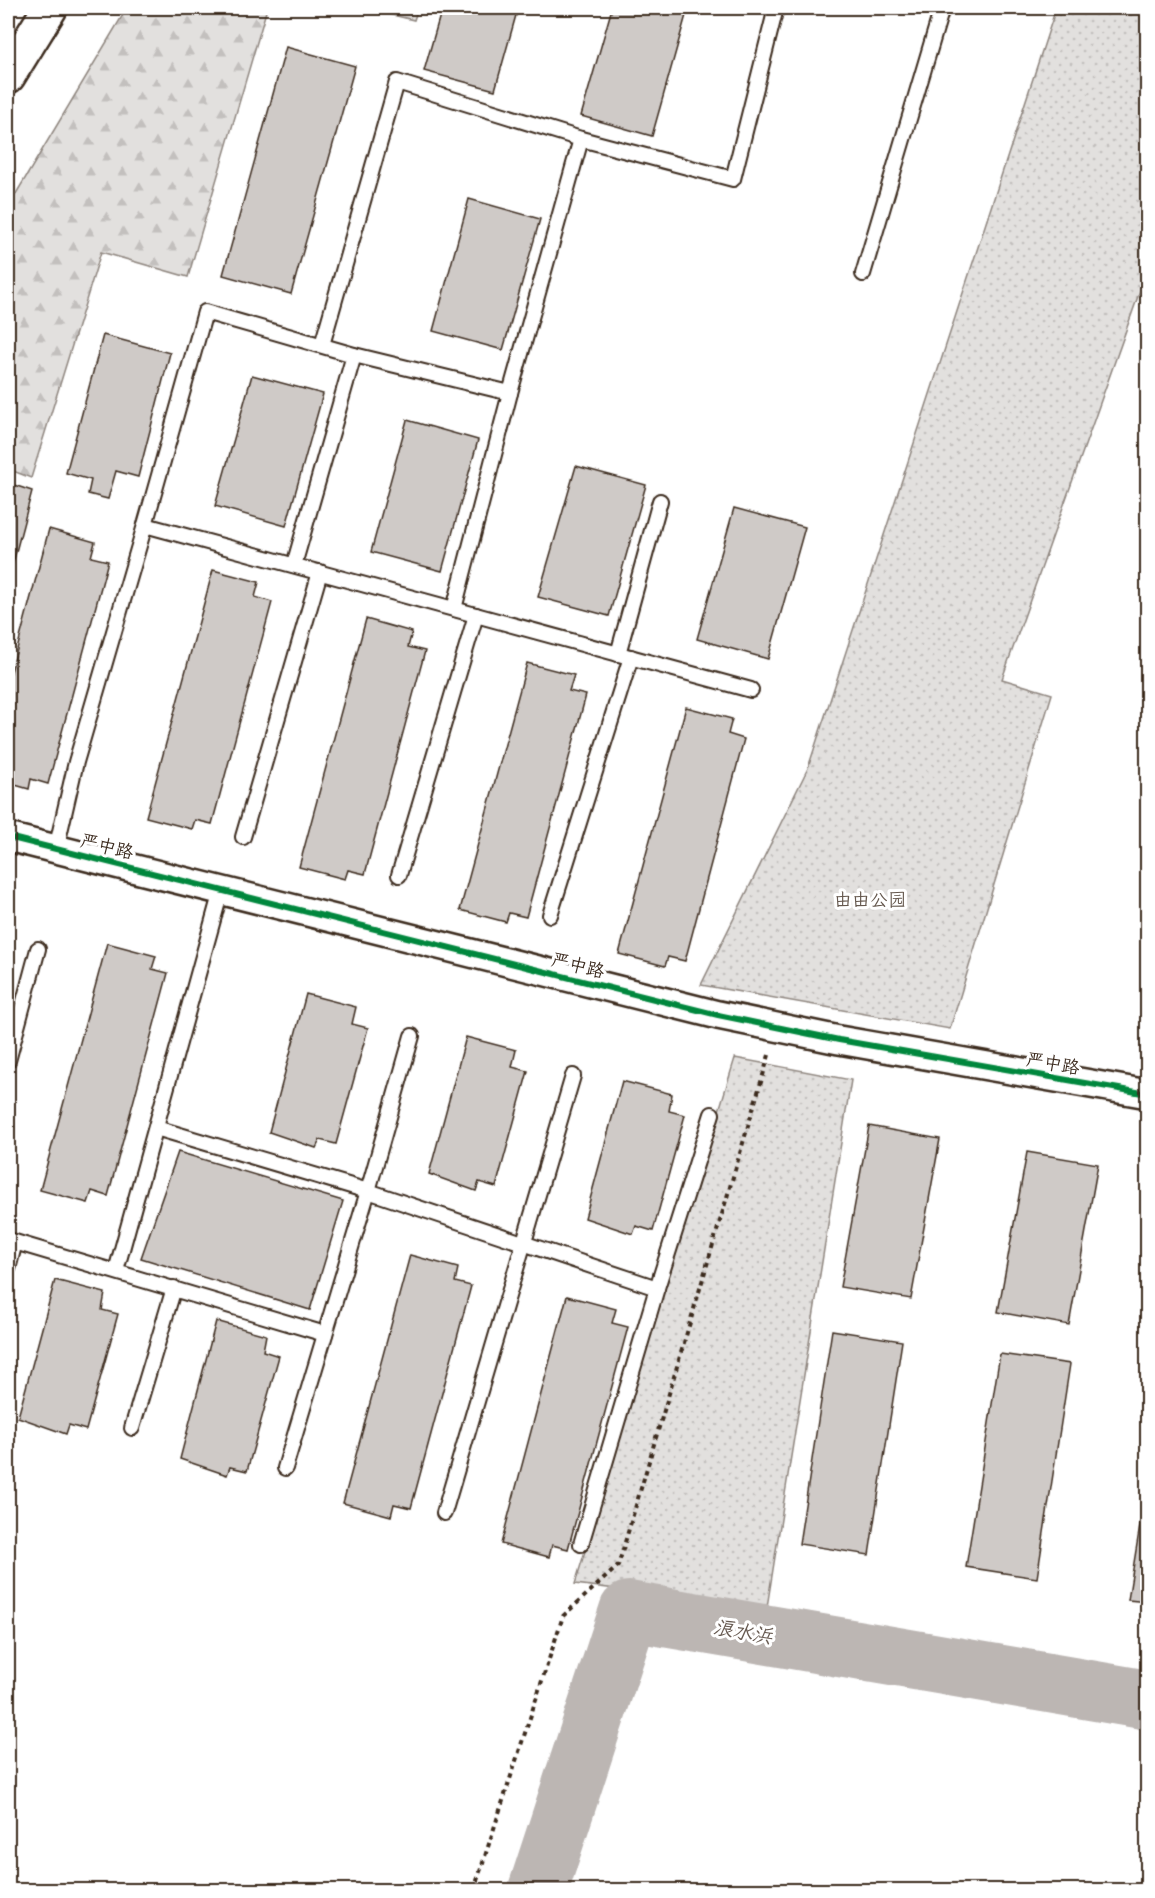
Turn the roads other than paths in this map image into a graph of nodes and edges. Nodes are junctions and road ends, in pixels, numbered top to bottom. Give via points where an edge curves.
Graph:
1 (50, 8) edge
2 (776, 8) edge
3 (942, 8) edge
4 (8, 76) edge
5 (581, 139) junction
6 (863, 274) dead end
7 (322, 345) junction
8 (354, 355) junction
9 (510, 393) junction
10 (660, 501) dead end
11 (145, 525) junction
12 (294, 566) junction
13 (320, 572) junction
14 (454, 609) junction
15 (476, 615) junction
16 (624, 655) junction
17 (751, 690) dead end
18 (8, 837) edge
19 (243, 837) dead end
20 (56, 849) junction
21 (399, 874) dead end
22 (221, 891) junction
23 (550, 915) dead end
24 (38, 949) dead end
25 (412, 1036) dead end
26 (8, 1061) edge
27 (573, 1076) dead end
28 (1148, 1094) edge
29 (712, 1114) dead end
30 (156, 1128) junction
31 (368, 1191) junction
32 (11, 1241) edge
33 (522, 1244) junction
34 (8, 1269) edge
35 (116, 1271) junction
36 (174, 1288) junction
37 (657, 1288) junction
38 (325, 1335) junction
39 (132, 1428) dead end
40 (285, 1468) dead end
41 (444, 1514) dead end
42 (581, 1544) dead end

1 - 4 main road
2 - 5 lane via 733,179
3 - 6 lane
5 - 7 lane via 397,82
5 - 9 lane
7 - 8 lane
7 - 11 lane via 204,312
8 - 9 lane
8 - 12 lane
9 - 14 lane
10 - 16 lane
11 - 12 lane
11 - 20 lane via 76,762
12 - 13 lane
13 - 14 lane
13 - 19 lane
14 - 15 lane
15 - 16 lane
15 - 21 lane
16 - 17 lane
16 - 23 lane
18 - 20 street, 严中路
20 - 22 street, 严中路
22 - 28 street, 严中路 via 767,1026
22 - 30 lane
24 - 26 lane
25 - 31 lane
27 - 33 lane
29 - 37 lane
30 - 31 lane
30 - 35 lane
31 - 33 lane
31 - 38 lane
32 - 34 lane
32 - 35 lane
33 - 37 lane
33 - 41 lane
35 - 36 lane
36 - 38 lane
36 - 39 lane
37 - 42 lane
38 - 40 lane

